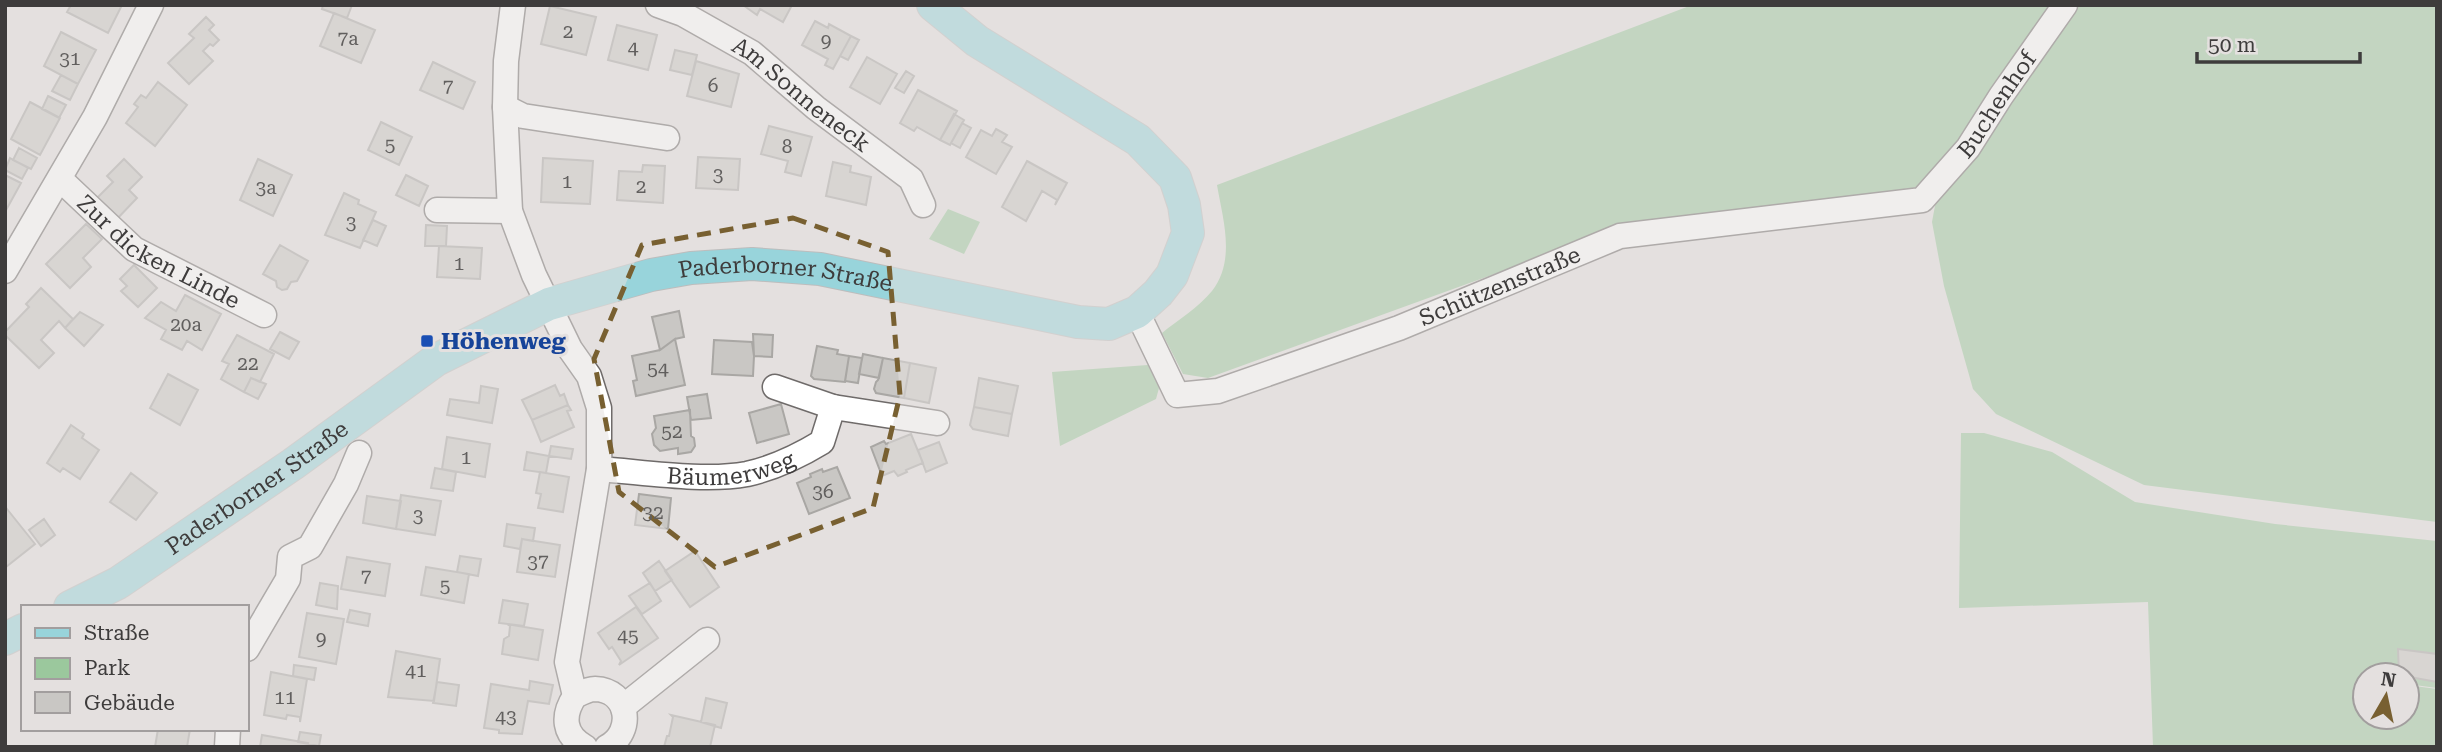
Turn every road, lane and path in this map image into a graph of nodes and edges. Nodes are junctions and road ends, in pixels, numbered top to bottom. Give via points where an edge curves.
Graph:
1 (151, 5) edge
2 (513, 5) edge
3 (658, 5) edge
4 (933, 5) edge
5 (2065, 5) edge
6 (505, 107) junction
7 (667, 138) dead end
8 (60, 179) junction
9 (1922, 200) joint
10 (923, 205) dead end
11 (437, 210) dead end
12 (510, 211) junction
13 (5, 271) edge
14 (550, 304) junction
15 (1137, 312) junction
16 (264, 314) dead end
17 (775, 387) dead end
18 (833, 407) junction
19 (937, 423) dead end
20 (359, 453) dead end
21 (599, 469) junction
22 (74, 605) edge
23 (21, 631) edge
24 (5, 639) edge
25 (707, 640) dead end
26 (248, 647) edge
27 (575, 696) junction
28 (623, 707) junction
29 (574, 745) edge
30 (607, 747) edge

1 - 8 street, Zur dicken Linde
2 - 6 street
3 - 10 street, Am Sonneneck via 752,53 911,180
4 - 15 main road, Paderborner Straße via 977,41 1138,140 1175,178 1188,233 1172,275
5 - 9 street, Buchenhof via 1968,148
6 - 7 street via 523,116
6 - 12 street
8 - 13 street, Zur dicken Linde
8 - 16 street, Zur dicken Linde via 134,249
9 - 15 street, Schützenstraße via 1620,236 1399,328 1218,391 1177,395
11 - 12 street
12 - 14 street
14 - 15 main road, Paderborner Straße via 651,275 752,264 820,269 1078,322 1109,324
14 - 21 street via 570,349 589,376 599,408
14 - 22 main road, Paderborner Straße via 436,360 118,583
17 - 18 street
18 - 19 street
18 - 21 street, Bäumerweg via 822,442 800,456 746,474
20 - 26 street via 310,547 290,557 288,579
21 - 27 street via 567,662
23 - 24 main road
25 - 28 street
27 - 28 street via 590,689 607,691
27 - 29 street via 566,712
28 - 30 street via 626,721 621,735

